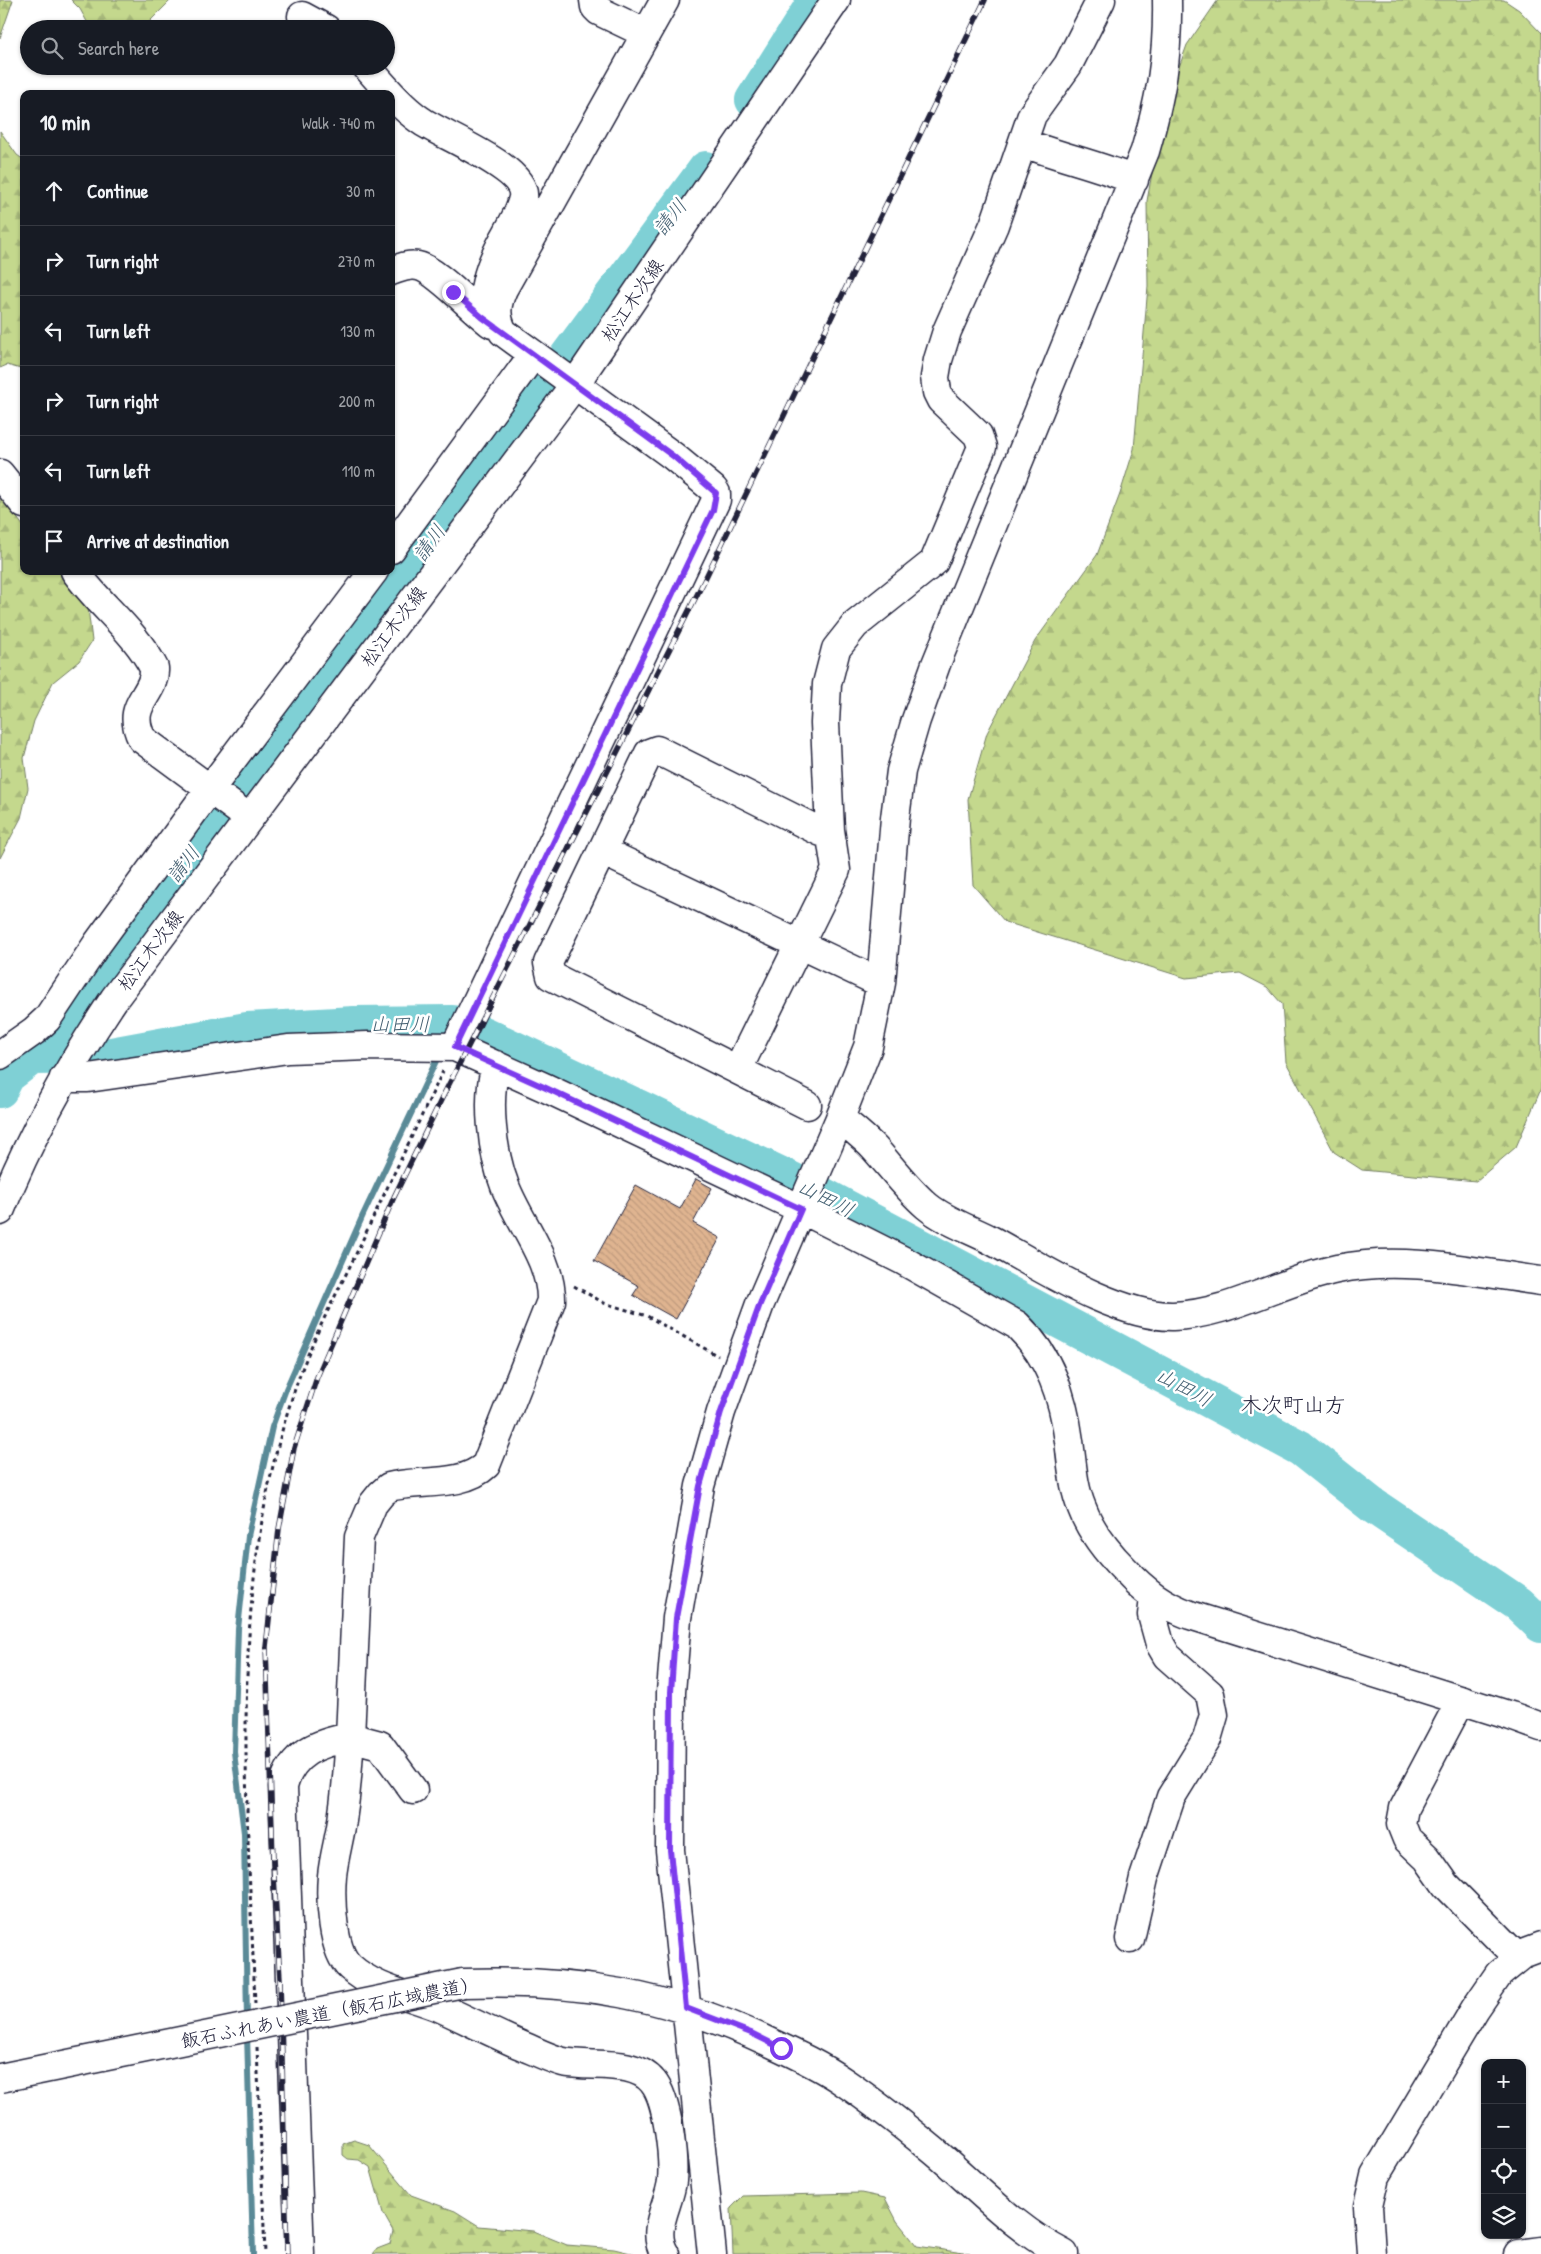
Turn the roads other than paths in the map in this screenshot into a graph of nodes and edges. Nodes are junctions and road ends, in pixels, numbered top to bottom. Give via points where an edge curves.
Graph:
1 (594, 0) edge
2 (665, 0) edge
3 (836, 0) edge
4 (1101, 0) edge
5 (1167, 0) edge
6 (645, 33) junction
7 (375, 75) edge
8 (390, 90) edge
9 (395, 95) edge
10 (1024, 143) junction
11 (1134, 180) junction
12 (395, 269) edge
13 (492, 325) junction
14 (533, 355) junction
15 (575, 384) junction
16 (0, 474) edge
17 (20, 499) edge
18 (395, 544) edge
19 (371, 575) edge
20 (90, 578) edge
21 (212, 790) junction
22 (244, 814) junction
23 (830, 830) junction
24 (602, 851) junction
25 (799, 945) junction
26 (881, 984) junction
27 (461, 1033) junction
28 (0, 1054) edge
29 (496, 1065) junction
30 (738, 1069) junction
31 (66, 1073) junction
32 (807, 1105) dead end
33 (840, 1118) junction
34 (806, 1196) junction
35 (0, 1211) edge
36 (1541, 1281) edge
37 (1154, 1598) junction
38 (1461, 1700) junction
39 (1541, 1727) edge
40 (350, 1737) junction
41 (413, 1790) dead end
42 (1130, 1939) dead end
43 (1530, 1952) edge
44 (686, 2008) junction
45 (0, 2078) edge
46 (1541, 2251) edge
47 (300, 2254) edge
48 (665, 2254) edge
49 (712, 2254) edge
50 (1064, 2254) edge
51 (1371, 2254) edge
52 (1518, 2254) edge

1 - 6 street via 599,11
2 - 6 street
3 - 15 street, 松江木次線
4 - 10 street via 1068,65 1032,116
5 - 11 street via 1168,43 1163,80
6 - 13 street via 503,289
7 - 8 street
9 - 13 street via 419,119 440,133 505,167 522,186 519,209 489,271 483,299
10 - 11 street
10 - 23 street via 994,225 948,331 935,377 941,400 978,435 982,447 934,562 855,625 836,649 831,664 825,724
11 - 26 street via 916,720 901,771 894,818
12 - 13 street via 404,266 424,267
13 - 14 street
14 - 15 street
14 - 18 street
15 - 22 street, 松江木次線
15 - 27 street via 708,484 716,493 716,500
16 - 17 street
19 - 21 street
20 - 21 street via 154,668 136,716 142,739
21 - 22 street
21 - 28 street via 97,944 47,1019
22 - 31 street, 松江木次線
23 - 24 street via 822,832 657,750 649,753
23 - 25 street via 836,870
24 - 25 street
24 - 30 street via 548,963 551,976
25 - 26 street
25 - 30 street
26 - 33 street via 868,1047
27 - 29 street
27 - 31 street via 368,1046 288,1049 88,1078
29 - 34 street
29 - 40 street via 492,1079 494,1144 504,1185 546,1270 551,1301 486,1465 479,1471 454,1479 389,1487 365,1519 359,1537
30 - 32 street
31 - 35 street, 松江木次線
33 - 34 street
33 - 36 street via 929,1208 1104,1300 1136,1312 1173,1316 1210,1311 1299,1278 1338,1268 1377,1264 1410,1263
34 - 37 street via 904,1261 1000,1314 1032,1340 1056,1380 1073,1476 1092,1530 1109,1554
34 - 44 street via 760,1304 721,1412 700,1486 676,1618 671,1692 670,1850
37 - 38 street via 1190,1615
37 - 42 street via 1152,1615 1160,1644 1167,1656 1210,1694 1214,1715 1207,1739 1171,1798 1144,1878
38 - 39 street
38 - 43 street via 1404,1808 1401,1824 1407,1839 1427,1858 1446,1885
40 - 41 street via 380,1745
40 - 47 street via 326,1742 294,1761 283,1787
40 - 48 street via 343,1815 332,1877 335,1928 341,1956 348,1965 374,1983 438,2007 545,2056 581,2065 628,2068 653,2082 663,2100 672,2161 670,2195 659,2228
43 - 51 street via 1499,1974 1474,2009 1375,2176 1368,2206
44 - 45 street, 飯石ふれあい農道（飯石広域農道）, bridge via 586,1986 462,1983
44 - 49 street
44 - 50 street, 飯石ふれあい農道（飯石広域農道） via 751,2033 844,2081 934,2151 1024,2230
46 - 52 street

